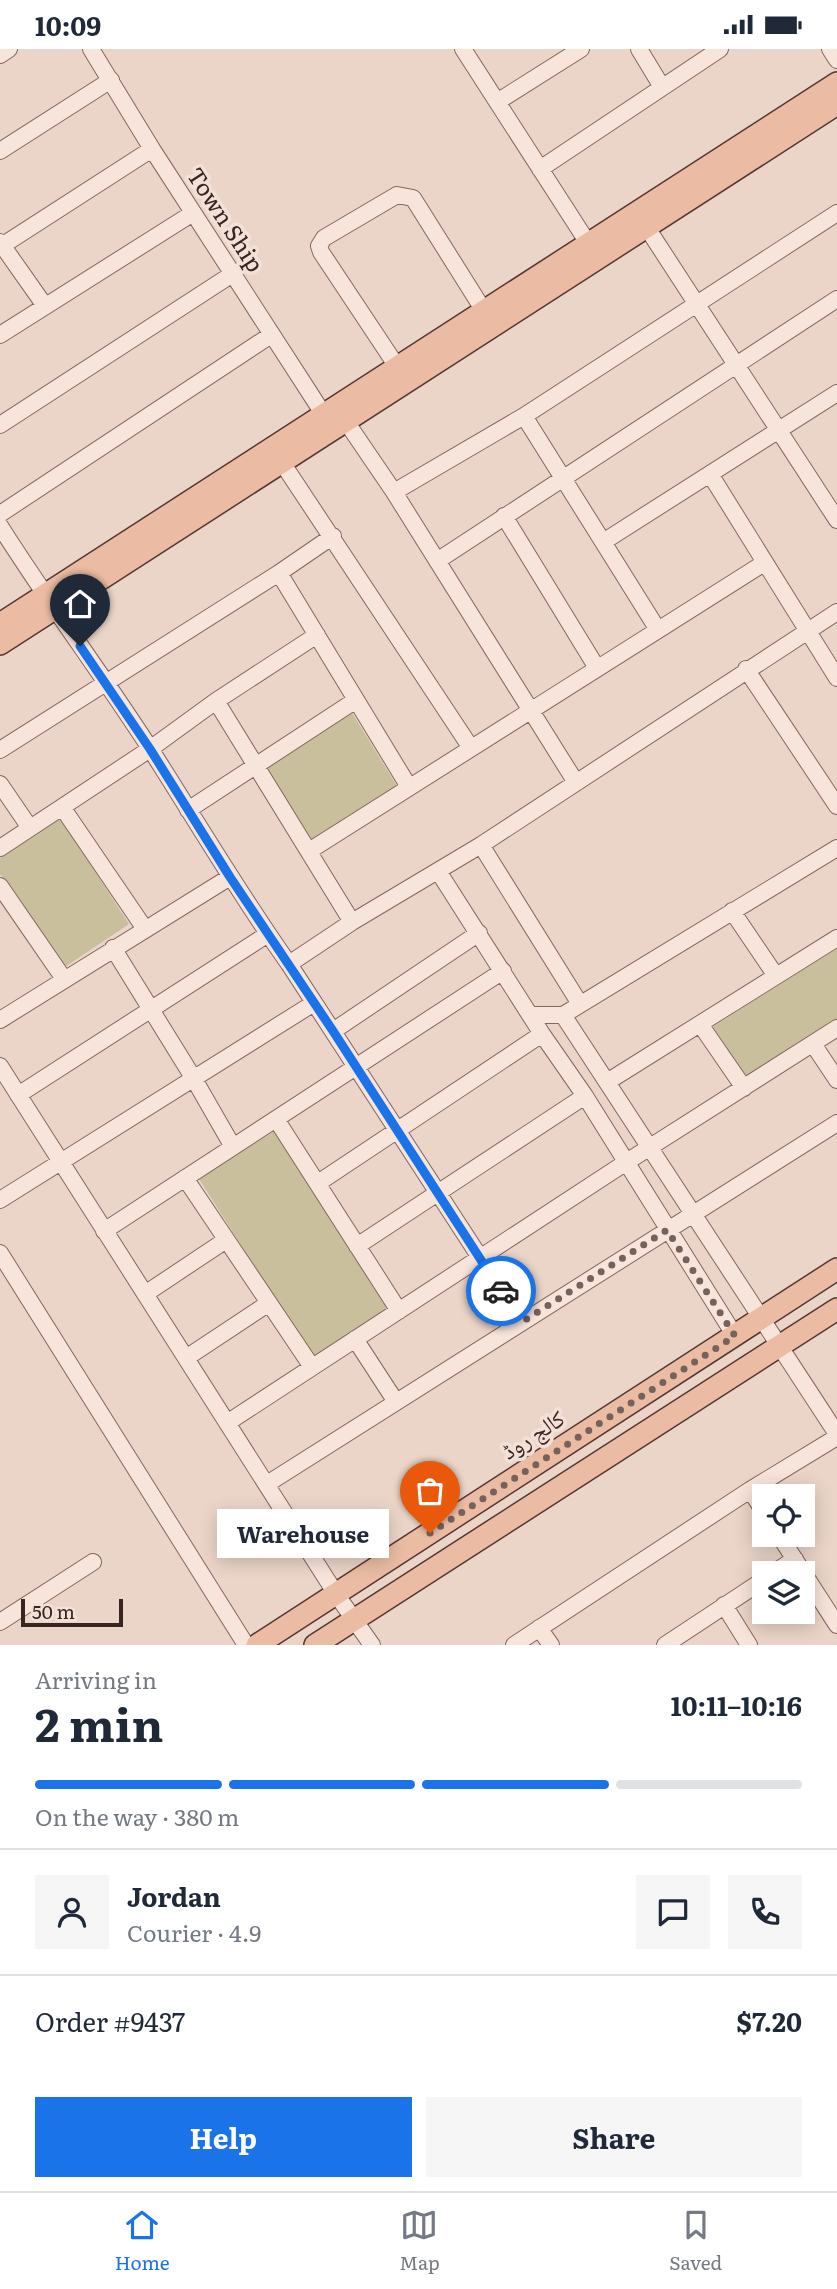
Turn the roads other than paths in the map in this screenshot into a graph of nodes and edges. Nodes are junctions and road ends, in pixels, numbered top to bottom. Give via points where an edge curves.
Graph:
1 (9, 49) edge
2 (91, 49) edge
3 (463, 49) edge
4 (581, 49) edge
5 (639, 49) edge
6 (720, 49) edge
7 (830, 49) edge
8 (0, 55) edge
9 (837, 60) edge
10 (111, 80) junction
11 (837, 83) edge
12 (663, 87) junction
13 (497, 102) junction
14 (837, 104) edge
15 (152, 149) junction
16 (0, 151) edge
17 (540, 169) junction
18 (193, 213) junction
19 (837, 213) edge
20 (642, 220) junction
21 (588, 243) junction
22 (1, 244) edge
23 (234, 273) junction
24 (837, 299) edge
25 (696, 304) junction
26 (44, 306) junction
27 (484, 311) junction
28 (0, 335) edge
29 (271, 335) junction
30 (737, 367) junction
31 (398, 368) junction
32 (837, 393) edge
33 (324, 415) junction
34 (524, 416) junction
35 (345, 420) junction
36 (0, 425) edge
37 (778, 432) junction
38 (281, 461) junction
39 (710, 474) junction
40 (562, 477) junction
41 (394, 492) junction
42 (0, 514) edge
43 (504, 516) junction
44 (837, 520) edge
45 (0, 526) edge
46 (333, 536) junction
47 (603, 542) junction
48 (437, 561) junction
49 (764, 563) junction
50 (279, 573) junction
51 (49, 602) junction
52 (837, 612) edge
53 (0, 624) edge
54 (658, 630) junction
55 (809, 630) junction
56 (317, 635) junction
57 (0, 644) edge
58 (597, 668) junction
59 (746, 669) junction
60 (837, 678) edge
61 (105, 682) junction
62 (356, 700) junction
63 (216, 701) junction
64 (530, 710) junction
65 (471, 748) junction
66 (150, 749) junction
67 (0, 750) edge
68 (256, 767) junction
69 (575, 782) junction
70 (0, 784) edge
71 (409, 787) junction
72 (837, 806) edge
73 (62, 807) junction
74 (188, 810) junction
75 (30, 828) junction
76 (481, 845) junction
77 (0, 848) edge
78 (837, 848) edge
79 (309, 851) junction
80 (438, 871) junction
81 (230, 877) junction
82 (0, 886) edge
83 (732, 911) junction
84 (352, 922) junction
85 (145, 929) junction
86 (479, 933) junction
87 (268, 935) junction
88 (837, 938) edge
89 (113, 948) junction
90 (289, 964) junction
91 (503, 971) junction
92 (776, 976) junction
93 (64, 979) junction
94 (314, 1003) junction
95 (580, 1004) junction
96 (150, 1008) junction
97 (530, 1015) junction
98 (562, 1016) junction
99 (0, 1020) edge
100 (700, 1024) junction
101 (837, 1028) edge
102 (333, 1031) junction
103 (542, 1034) junction
104 (813, 1045) junction
105 (0, 1066) edge
106 (356, 1067) junction
107 (194, 1079) junction
108 (837, 1080) edge
109 (607, 1082) junction
110 (744, 1088) junction
111 (18, 1095) junction
112 (585, 1096) junction
113 (276, 1119) junction
114 (837, 1122) edge
115 (397, 1131) junction
116 (233, 1147) junction
117 (649, 1147) junction
118 (61, 1163) junction
119 (625, 1163) junction
120 (185, 1178) junction
121 (318, 1183) junction
122 (438, 1192) junction
123 (0, 1200) edge
124 (692, 1214) junction
125 (667, 1230) junction
126 (104, 1231) junction
127 (226, 1240) junction
128 (357, 1245) junction
129 (0, 1254) edge
130 (480, 1258) junction
131 (837, 1269) edge
132 (145, 1294) junction
133 (269, 1303) junction
134 (837, 1310) edge
135 (399, 1311) junction
136 (761, 1318) junction
137 (522, 1322) junction
138 (735, 1336) junction
139 (355, 1339) junction
140 (779, 1347) junction
141 (186, 1358) junction
142 (312, 1367) junction
143 (396, 1402) junction
144 (227, 1423) junction
145 (837, 1436) edge
146 (267, 1484) junction
147 (750, 1490) junction
148 (752, 1493) edge
149 (787, 1547) edge
150 (795, 1559) junction
151 (792, 1561) edge
152 (93, 1562) dead end
153 (752, 1587) edge
154 (336, 1594) junction
155 (724, 1605) junction
156 (355, 1619) junction
157 (0, 1622) edge
158 (837, 1625) edge
159 (539, 1628) junction
160 (246, 1645) edge
161 (257, 1645) edge
162 (315, 1645) edge
163 (372, 1645) edge
164 (514, 1645) edge
165 (551, 1645) edge
166 (665, 1645) edge
167 (749, 1645) edge

1 - 8 street
2 - 10 street, Town Ship
3 - 13 street
4 - 13 street
5 - 12 street
6 - 12 street
7 - 9 street
10 - 15 street, Town Ship
10 - 16 street
11 - 20 main road
12 - 17 street
13 - 17 street
14 - 20 main road
15 - 18 street, Town Ship
15 - 22 street
17 - 21 street
18 - 23 street, Town Ship
18 - 26 street
19 - 25 street
20 - 21 main road
20 - 25 street
20 - 35 main road
21 - 27 main road
22 - 26 street
23 - 29 street, Town Ship
23 - 36 street
24 - 30 street
25 - 30 street
25 - 34 street
26 - 28 street
27 - 31 main road
27 - 31 street via 413,198 397,195 324,239 321,253
29 - 33 street, Town Ship
29 - 42 street
30 - 37 street
30 - 40 street
31 - 33 main road
32 - 37 street
33 - 51 main road
34 - 40 street
34 - 41 street
35 - 38 main road
35 - 41 street
37 - 39 street
37 - 44 street
38 - 46 street
38 - 51 main road
39 - 47 street
39 - 49 street
40 - 43 street
40 - 47 street
41 - 48 street
43 - 48 street
43 - 58 street
45 - 51 street
46 - 50 street
46 - 65 street
47 - 54 street
48 - 64 street
49 - 54 street
49 - 55 street
50 - 56 street
50 - 61 street
51 - 53 main road
51 - 57 main road
51 - 61 street
52 - 55 street
54 - 58 street
55 - 59 street
55 - 60 street
56 - 62 street
56 - 63 street
58 - 64 street
59 - 69 street
59 - 72 street
61 - 66 street
61 - 67 street
62 - 68 street
62 - 71 street
63 - 66 street
63 - 68 street
64 - 65 street
64 - 69 street
65 - 71 street
66 - 73 street
66 - 74 street
68 - 74 street
68 - 79 street
69 - 76 street
70 - 75 street
71 - 79 street
73 - 75 street
73 - 85 street
74 - 81 street
75 - 77 street
76 - 80 street
76 - 95 street
78 - 83 street
79 - 84 street
80 - 84 street
80 - 86 street
81 - 85 street
81 - 87 street
82 - 93 street
83 - 92 street
83 - 95 street
84 - 90 street
85 - 89 street
86 - 91 street
86 - 102 street
87 - 90 street
87 - 96 street
88 - 92 street
89 - 93 street
89 - 96 street
90 - 94 street
91 - 97 street
91 - 106 street
92 - 100 street
93 - 99 street
94 - 102 street
94 - 107 street
95 - 98 street
96 - 107 street
96 - 111 street
97 - 98 street
97 - 103 street
98 - 109 street
100 - 109 street
100 - 110 street
101 - 104 street
102 - 106 street
103 - 112 street
103 - 115 street
104 - 108 street
104 - 110 street
105 - 111 street
106 - 113 street
106 - 115 street
107 - 116 street
107 - 118 street
109 - 117 street
110 - 117 street
111 - 118 street
112 - 119 street
112 - 122 street
113 - 116 street
113 - 121 street
114 - 124 street
115 - 121 street
115 - 122 street
116 - 120 street
117 - 119 street
117 - 124 street
118 - 123 street
118 - 126 street
119 - 125 street
119 - 130 street
120 - 126 street
120 - 127 street
121 - 128 street
122 - 128 street
122 - 130 street
124 - 125 street
124 - 136 street
125 - 137 street
125 - 138 street
126 - 132 street
127 - 132 street
127 - 133 street
128 - 135 street
129 - 160 street
130 - 135 street
130 - 137 street
131 - 136 main road, کالج روڈ
132 - 141 street
133 - 141 street
133 - 142 street
134 - 140 main road
135 - 139 street
136 - 138 main road, کالج روڈ
136 - 140 street
137 - 143 street
138 - 154 main road, کالج روڈ
139 - 142 street
139 - 143 street
140 - 145 street
140 - 156 main road
141 - 144 street
142 - 144 street
143 - 146 street
144 - 146 street
145 - 147 street
146 - 154 street
147 - 148 street
147 - 159 street
149 - 150 street
150 - 151 street
150 - 158 street
152 - 157 street
153 - 155 street
154 - 156 street
154 - 161 main road, کالج روڈ
155 - 166 street
155 - 167 street
156 - 162 main road
156 - 163 street
159 - 164 street
159 - 165 street

